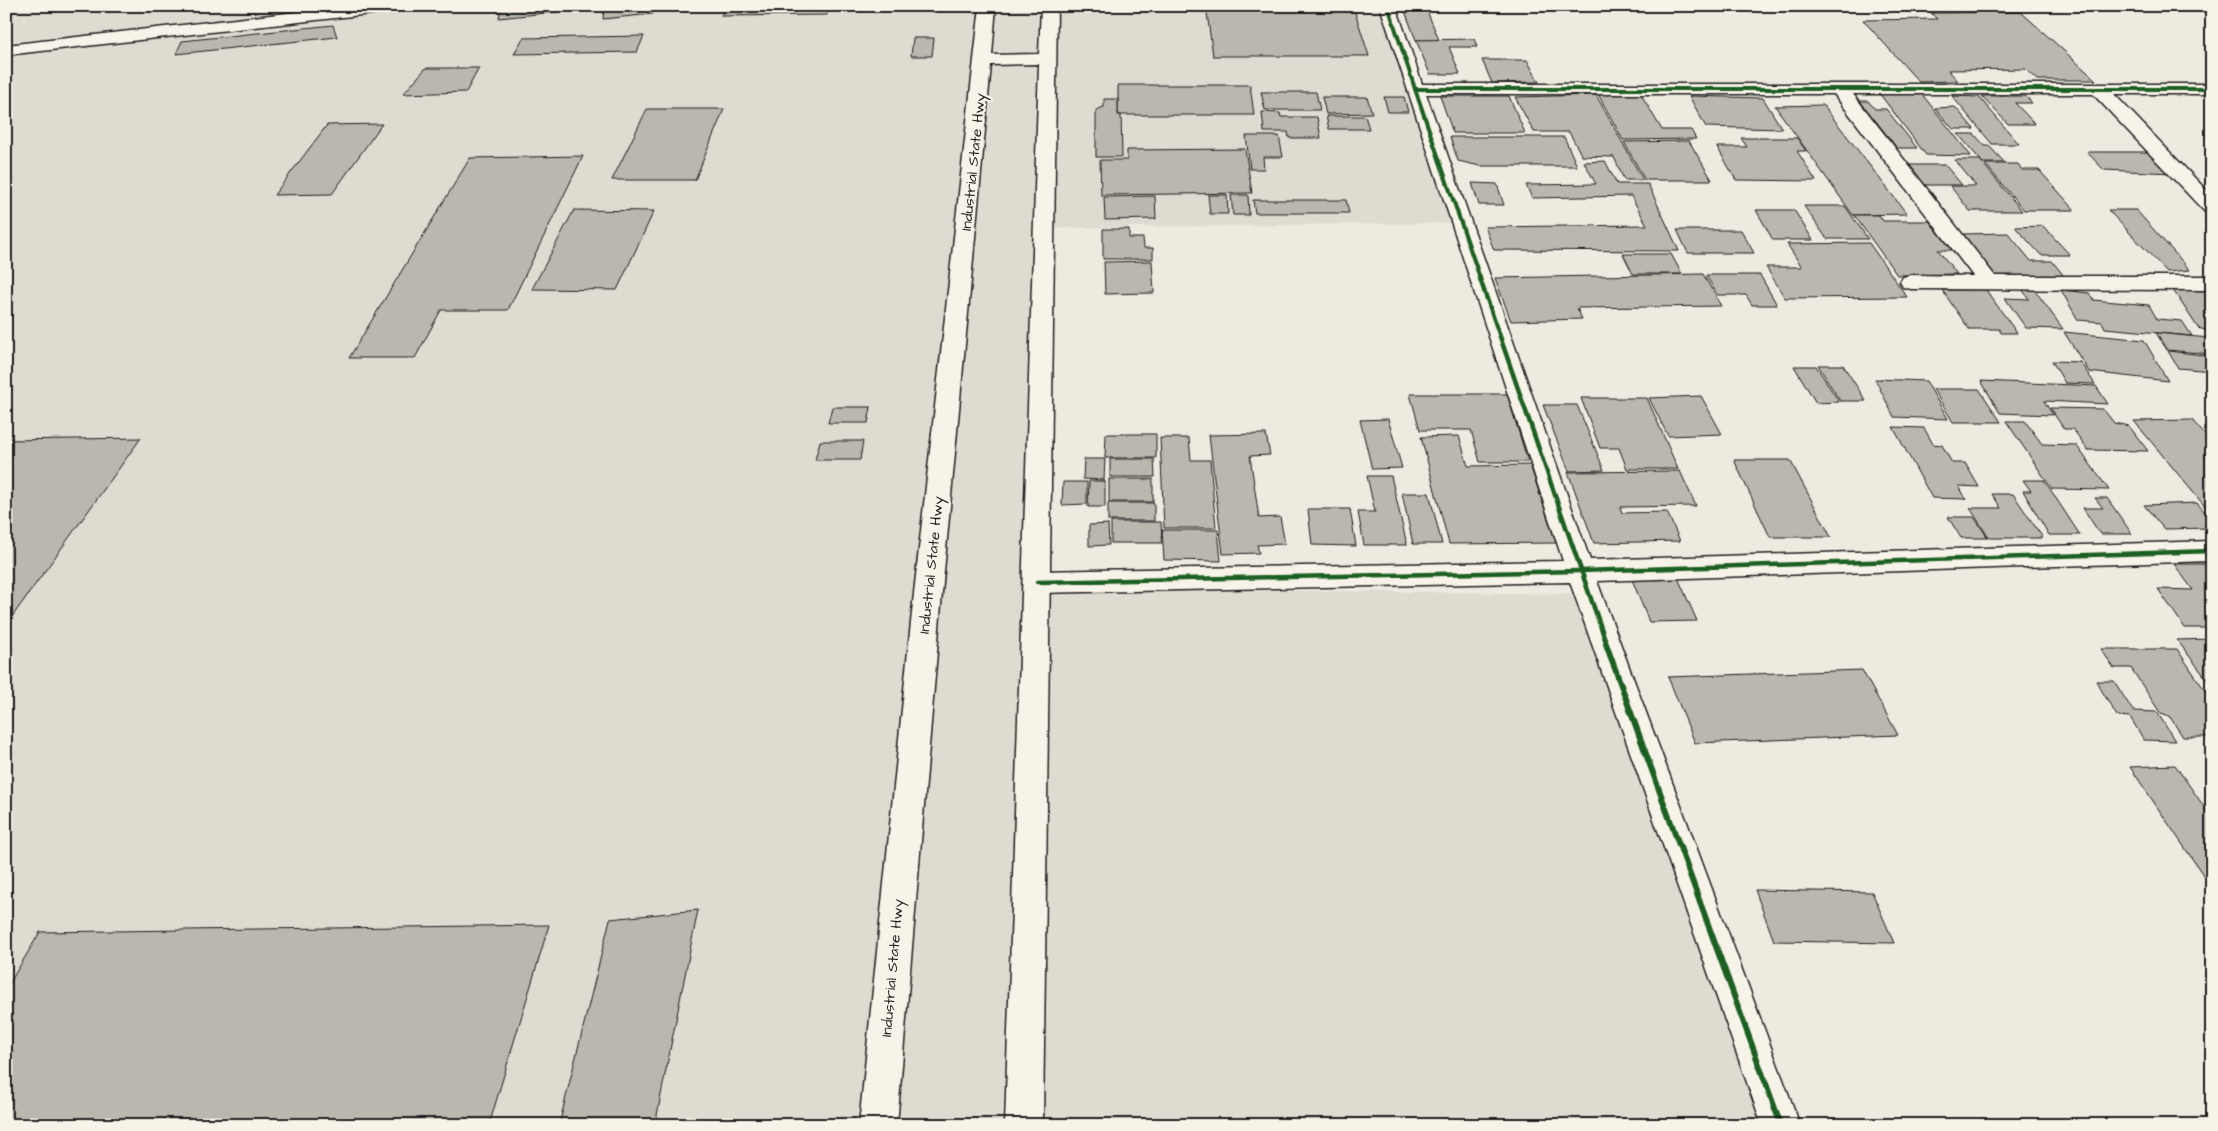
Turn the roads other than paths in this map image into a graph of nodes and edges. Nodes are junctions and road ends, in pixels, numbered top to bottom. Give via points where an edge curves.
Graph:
1 (397, 6) edge
2 (988, 6) edge
3 (1049, 6) edge
4 (1388, 6) edge
5 (6, 50) edge
6 (1048, 59) junction
7 (983, 60) junction
8 (1415, 89) junction
9 (1839, 89) junction
10 (2098, 89) junction
11 (2212, 89) edge
12 (2212, 208) edge
13 (1911, 282) dead end
14 (1990, 282) junction
15 (2212, 283) edge
16 (2212, 551) edge
17 (1580, 571) junction
18 (1037, 582) junction
19 (878, 1125) edge
20 (1024, 1125) edge
21 (1781, 1125) edge

1 - 5 street
2 - 7 street, Industrial State Hwy
3 - 6 street
4 - 8 street
6 - 7 street
6 - 18 street
7 - 19 street, Industrial State Hwy
8 - 9 street
8 - 17 street
9 - 10 street
9 - 14 street
10 - 11 street
10 - 12 street
13 - 14 street
14 - 15 street
16 - 17 street
17 - 18 street
17 - 21 street
18 - 20 street

